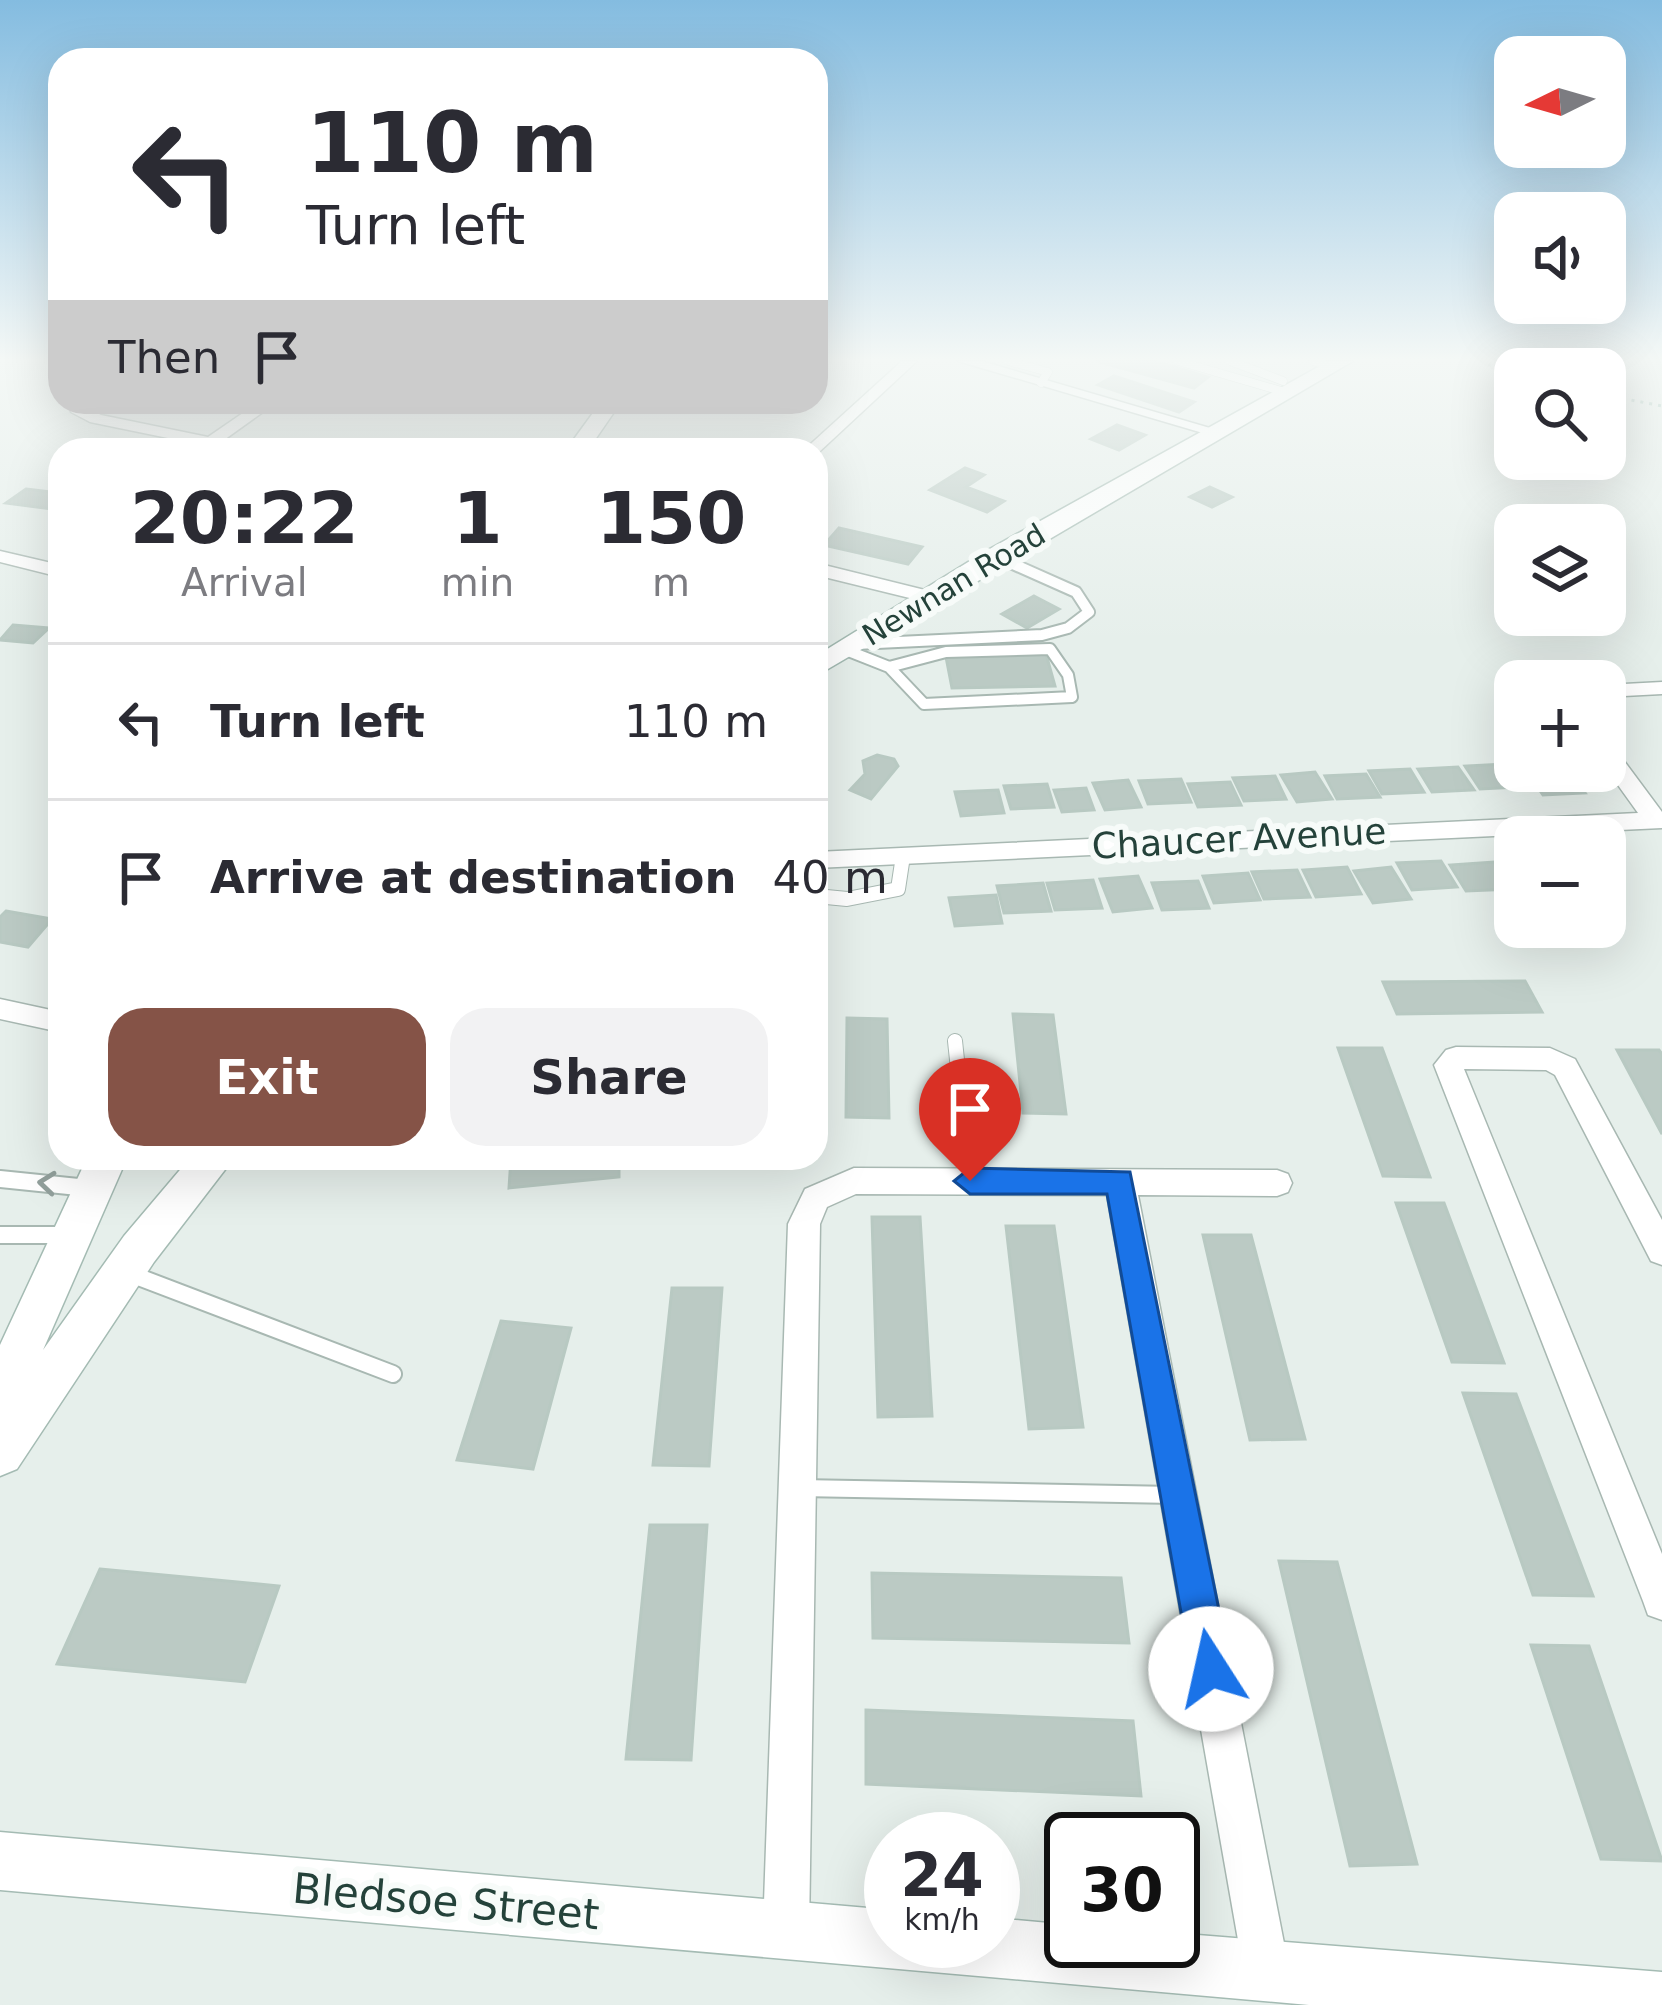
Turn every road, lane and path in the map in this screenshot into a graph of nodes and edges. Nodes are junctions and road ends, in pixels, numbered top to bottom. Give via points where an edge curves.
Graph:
1 (1180, 455) edge
2 (48, 554) edge
3 (0, 556) edge
4 (995, 556) junction
5 (33, 565) junction
6 (48, 569) edge
7 (828, 571) edge
8 (930, 597) junction
9 (851, 647) junction
10 (828, 661) edge
11 (889, 667) junction
12 (1662, 688) edge
13 (1626, 690) edge
14 (1626, 778) edge
15 (1658, 820) edge
16 (903, 856) junction
17 (828, 859) edge
18 (828, 896) edge
19 (0, 1009) edge
20 (48, 1019) edge
21 (955, 1041) dead end
22 (204, 1170) edge
23 (100, 1173) edge
24 (0, 1179) edge
25 (970, 1181) junction
26 (1120, 1181) junction
27 (1277, 1183) dead end
28 (73, 1234) junction
29 (0, 1235) edge
30 (1662, 1251) edge
31 (123, 1271) junction
32 (393, 1374) dead end
33 (0, 1396) edge
34 (0, 1452) edge
35 (797, 1488) junction
36 (1179, 1495) junction
37 (1662, 1601) edge
38 (0, 1861) edge
39 (786, 1931) junction
40 (864, 1938) edge
41 (1020, 1952) edge
42 (1267, 1974) junction
43 (1662, 2003) edge

1 - 4 main road, Newnan Road
2 - 5 street
3 - 5 street
4 - 8 main road, Newnan Road
4 - 9 lane via 1076,592 1089,613 1042,635
5 - 6 street
7 - 8 street
8 - 9 main road, Newnan Road
9 - 10 main road, Newnan Road
9 - 11 lane
11 - 11 lane via 924,704 1072,697 1050,649 946,652
12 - 13 street
14 - 15 street
15 - 16 street, Chaucer Avenue
16 - 17 street, Chaucer Avenue
16 - 18 lane via 898,889
19 - 20 street
21 - 25 lane
22 - 31 main road
23 -> 24 lane
23 - 28 main road
25 - 26 street
25 - 35 street via 854,1181 816,1198 805,1224
26 - 27 street
26 - 36 street
28 - 29 lane
28 - 33 main road
30 - 37 street via 1565,1067 1550,1059 1456,1058 1448,1065
31 - 32 lane
31 - 34 main road
35 - 36 lane
35 - 39 street
36 - 42 street
38 - 39 main road, Bledsoe Street
39 - 40 main road, Bledsoe Street
41 - 42 main road, Bledsoe Street
42 - 43 main road, Bledsoe Street

